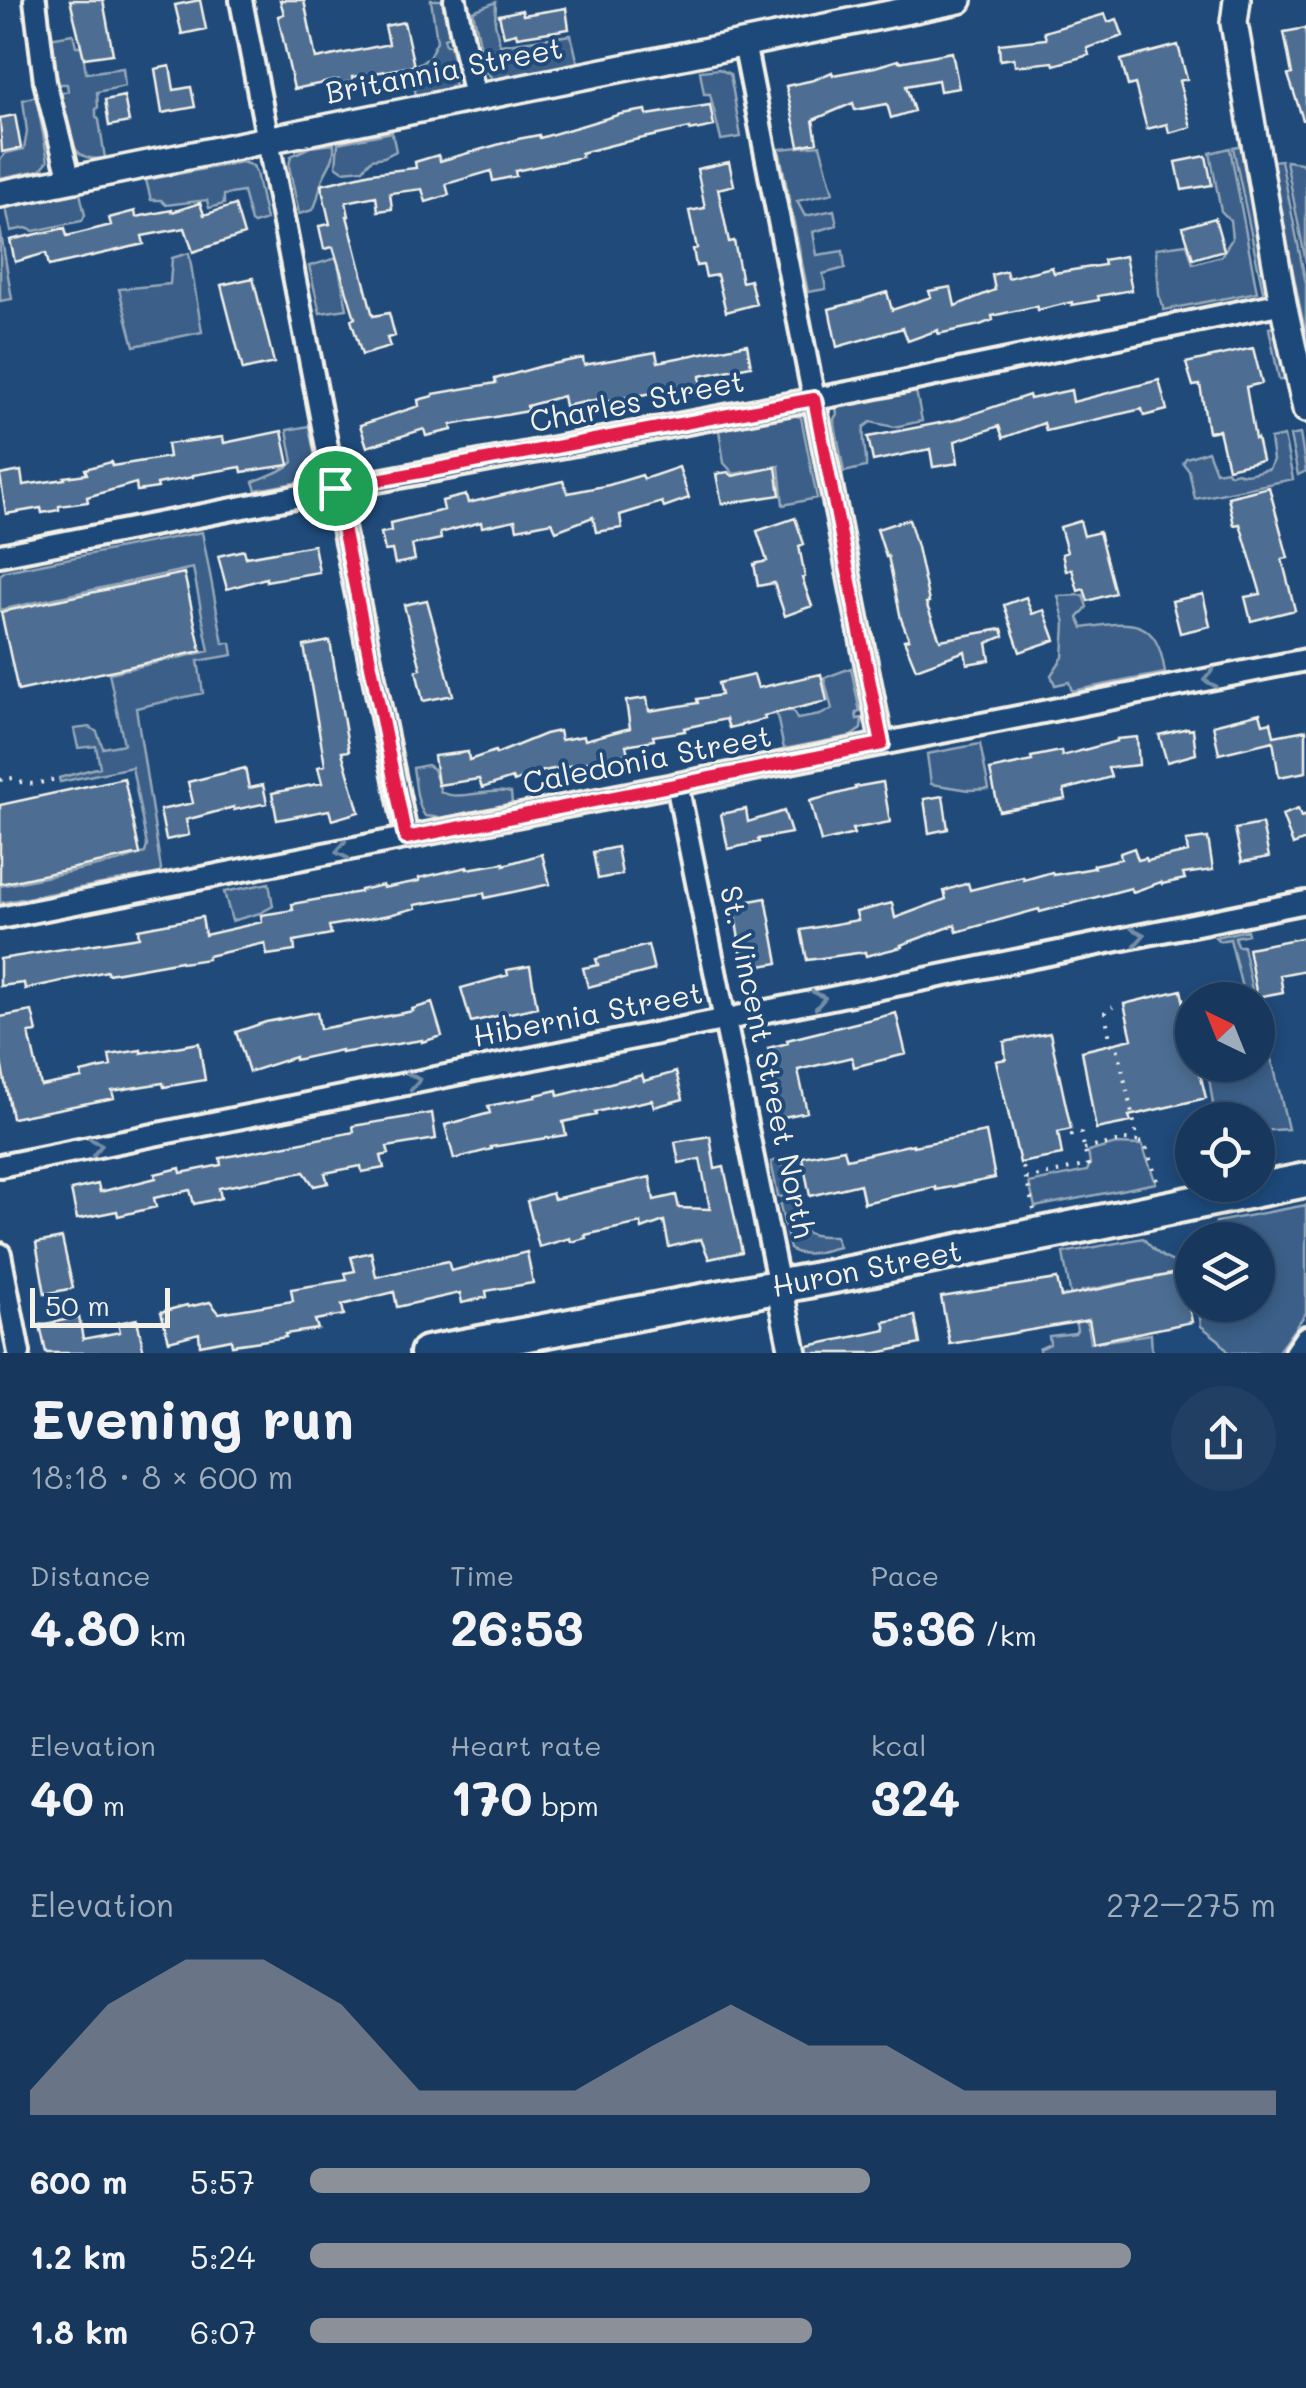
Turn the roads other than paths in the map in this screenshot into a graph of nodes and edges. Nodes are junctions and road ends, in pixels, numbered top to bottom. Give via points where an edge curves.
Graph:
1 (35, 0) edge
2 (241, 0) edge
3 (456, 0) edge
4 (960, 0) edge
5 (1237, 0) edge
6 (744, 44) junction
7 (475, 98) junction
8 (269, 140) junction
9 (70, 180) junction
10 (0, 194) edge
11 (1283, 303) junction
12 (814, 399) junction
13 (1306, 409) edge
14 (335, 488) junction
15 (0, 556) edge
16 (1306, 660) edge
17 (882, 744) junction
18 (677, 784) junction
19 (406, 838) junction
20 (1306, 902) edge
21 (0, 918) edge
22 (724, 1018) junction
23 (0, 1166) edge
24 (1306, 1180) edge
25 (0, 1254) edge
26 (778, 1286) junction
27 (1306, 1338) edge
28 (19, 1353) edge
29 (427, 1353) edge
30 (792, 1353) edge
31 (1295, 1353) edge

1 - 9 street via 45,82
2 - 8 street
3 - 7 street
4 - 6 street, Britannia Street
5 - 11 street via 1234,24
6 - 7 street, Britannia Street
6 - 12 street
7 - 8 street, Britannia Street
8 - 9 street, Britannia Street
8 - 14 street
9 - 10 street, Britannia Street
11 - 12 street, Charles Street
11 - 13 street
12 - 14 street, Charles Street
12 - 17 street
14 - 15 street, Charles Street
14 - 19 street
16 -> 17 street, Caledonia Street
17 - 18 street, Caledonia Street
18 - 19 street, Caledonia Street
18 - 22 street, St. Vincent Street North
19 -> 21 street, Caledonia Street
22 -> 20 street, Hibernia Street
23 -> 22 street, Hibernia Street
22 - 26 street, St. Vincent Street North
24 - 26 main road, Huron Street
25 - 28 street
26 - 29 main road, Huron Street
26 - 30 street, St. Vincent Street North
27 - 31 street

